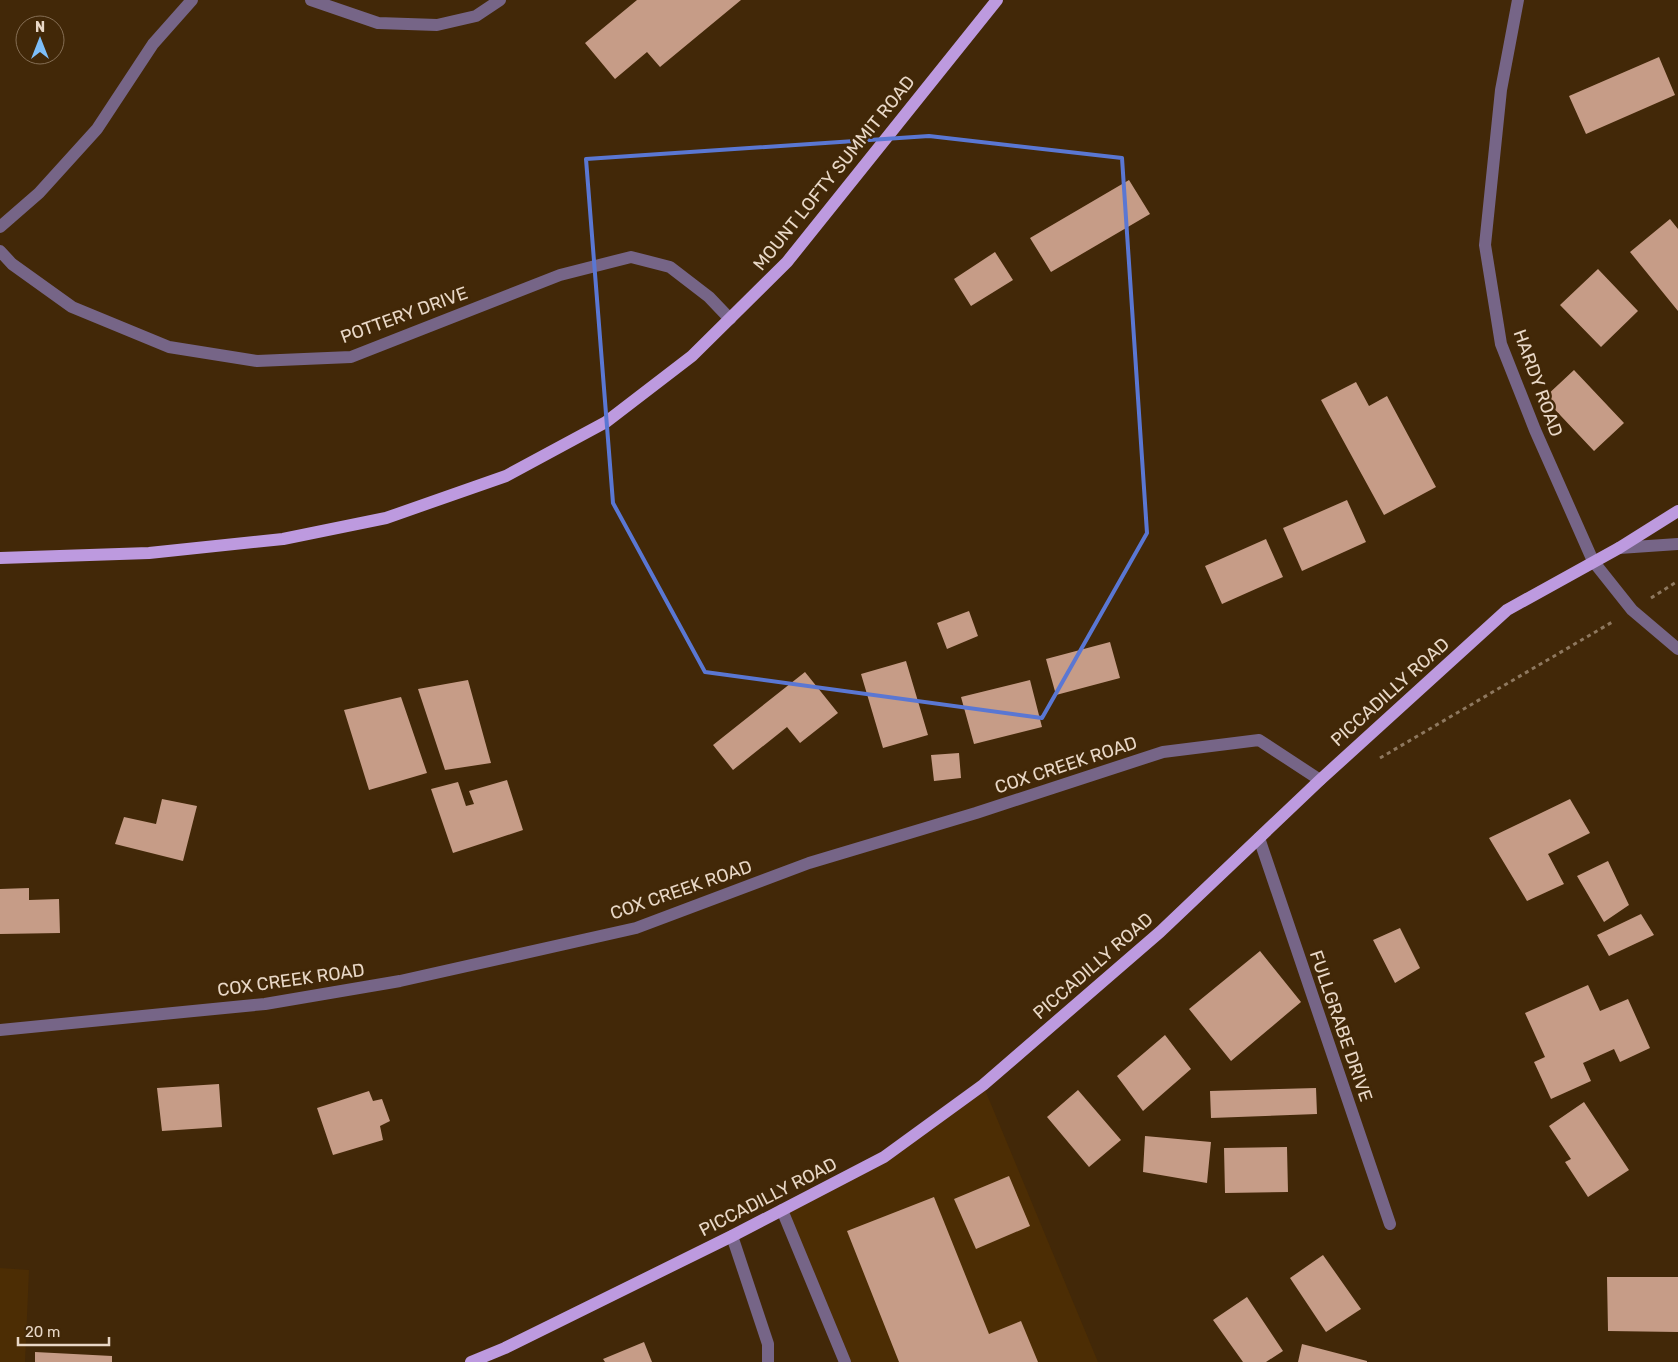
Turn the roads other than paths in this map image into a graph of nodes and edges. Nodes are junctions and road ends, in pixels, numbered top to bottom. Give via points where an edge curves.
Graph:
1 (192, 0) edge
2 (311, 0) edge
3 (500, 0) edge
4 (997, 0) edge
5 (1518, 0) edge
6 (0, 227) edge
7 (0, 251) edge
8 (730, 319) junction
9 (1678, 510) edge
10 (1678, 544) edge
11 (1619, 548) junction
12 (4, 559) edge
13 (1593, 561) junction
14 (1678, 649) edge
15 (1320, 780) junction
16 (1259, 838) junction
17 (0, 1030) edge
18 (782, 1210) junction
19 (1390, 1224) dead end
20 (732, 1236) junction
21 (471, 1362) edge
22 (768, 1362) edge
23 (845, 1362) edge

1 - 6 street via 153,44 97,129 39,193
2 - 3 street via 378,23 437,25 476,16
4 - 8 main road, MOUNT LOFTY SUMMIT ROAD via 787,262
5 - 13 street, HARDY ROAD via 1502,90 1485,245 1502,344
7 - 8 street, POTTERY DRIVE via 12,264 72,307 169,347 257,360 352,357 560,275 631,257 670,267 709,297
8 - 12 main road, MOUNT LOFTY SUMMIT ROAD via 692,356 606,422 506,476 386,518 283,539 149,553
9 - 11 main road, PICCADILLY ROAD
10 - 11 street
11 - 13 main road, PICCADILLY ROAD
13 - 14 street, HARDY ROAD via 1632,610
13 - 15 main road, PICCADILLY ROAD via 1507,610
15 - 16 main road, PICCADILLY ROAD
15 - 17 street, COX CREEK ROAD via 1259,740 1163,752 809,863 636,928 400,981 265,1004
16 - 18 main road, PICCADILLY ROAD via 1160,932 983,1085 884,1157
16 - 19 street, FULLGRABE DRIVE
18 - 20 main road, PICCADILLY ROAD
18 - 23 street
20 - 21 main road, PICCADILLY ROAD
20 - 22 street via 768,1344

